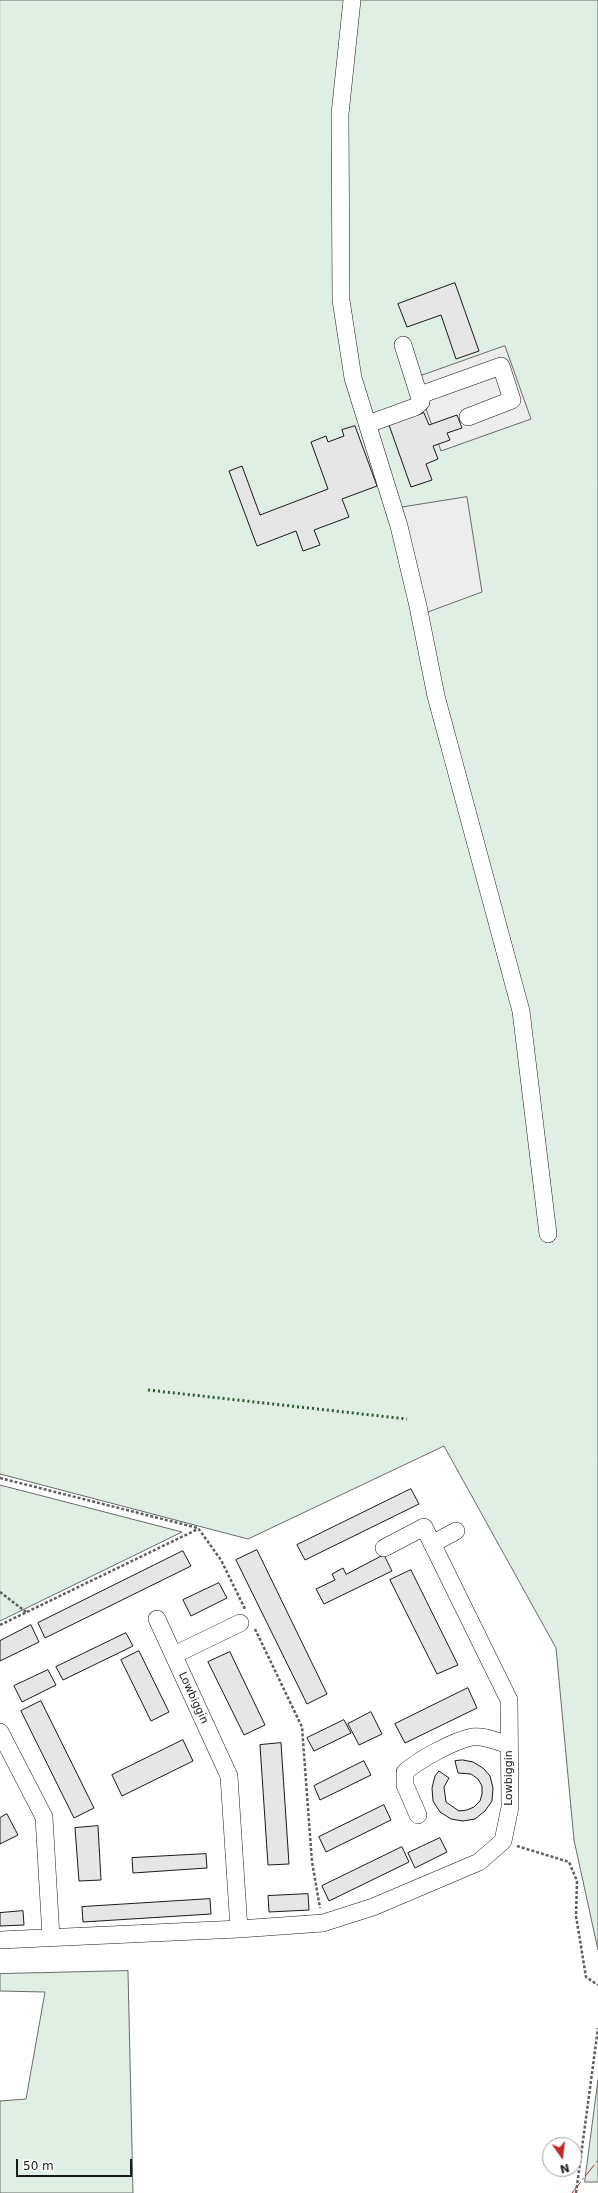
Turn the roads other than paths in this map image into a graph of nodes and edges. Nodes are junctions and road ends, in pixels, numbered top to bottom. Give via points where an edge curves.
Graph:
1 (352, 0) edge
2 (403, 345) dead end
3 (420, 395) junction
4 (468, 417) dead end
5 (368, 424) junction
6 (548, 1234) dead end
7 (456, 1532) dead end
8 (432, 1544) junction
9 (384, 1548) dead end
10 (157, 1619) dead end
11 (240, 1622) dead end
12 (174, 1656) junction
13 (0, 1732) edge
14 (509, 1745) junction
15 (418, 1815) dead end
16 (238, 1929) junction
17 (51, 1937) junction
18 (0, 1940) edge

1 - 5 street via 340,114 341,300 354,378
2 - 3 street
3 - 4 street via 501,366 512,400
3 - 5 street via 418,405
5 - 6 street via 399,526 436,696 521,1011
7 - 8 street
8 - 9 street, Lowbiggin via 424,1527
8 - 14 street, Lowbiggin via 509,1700
10 - 12 street, Lowbiggin
11 - 12 street
12 - 16 street, Lowbiggin via 229,1776
13 - 17 street via 44,1817
14 - 15 street via 473,1737 414,1764 405,1772 405,1785
14 - 16 street, Lowbiggin via 510,1807 503,1841 479,1862 373,1907 323,1922
16 - 17 street
17 - 18 street

